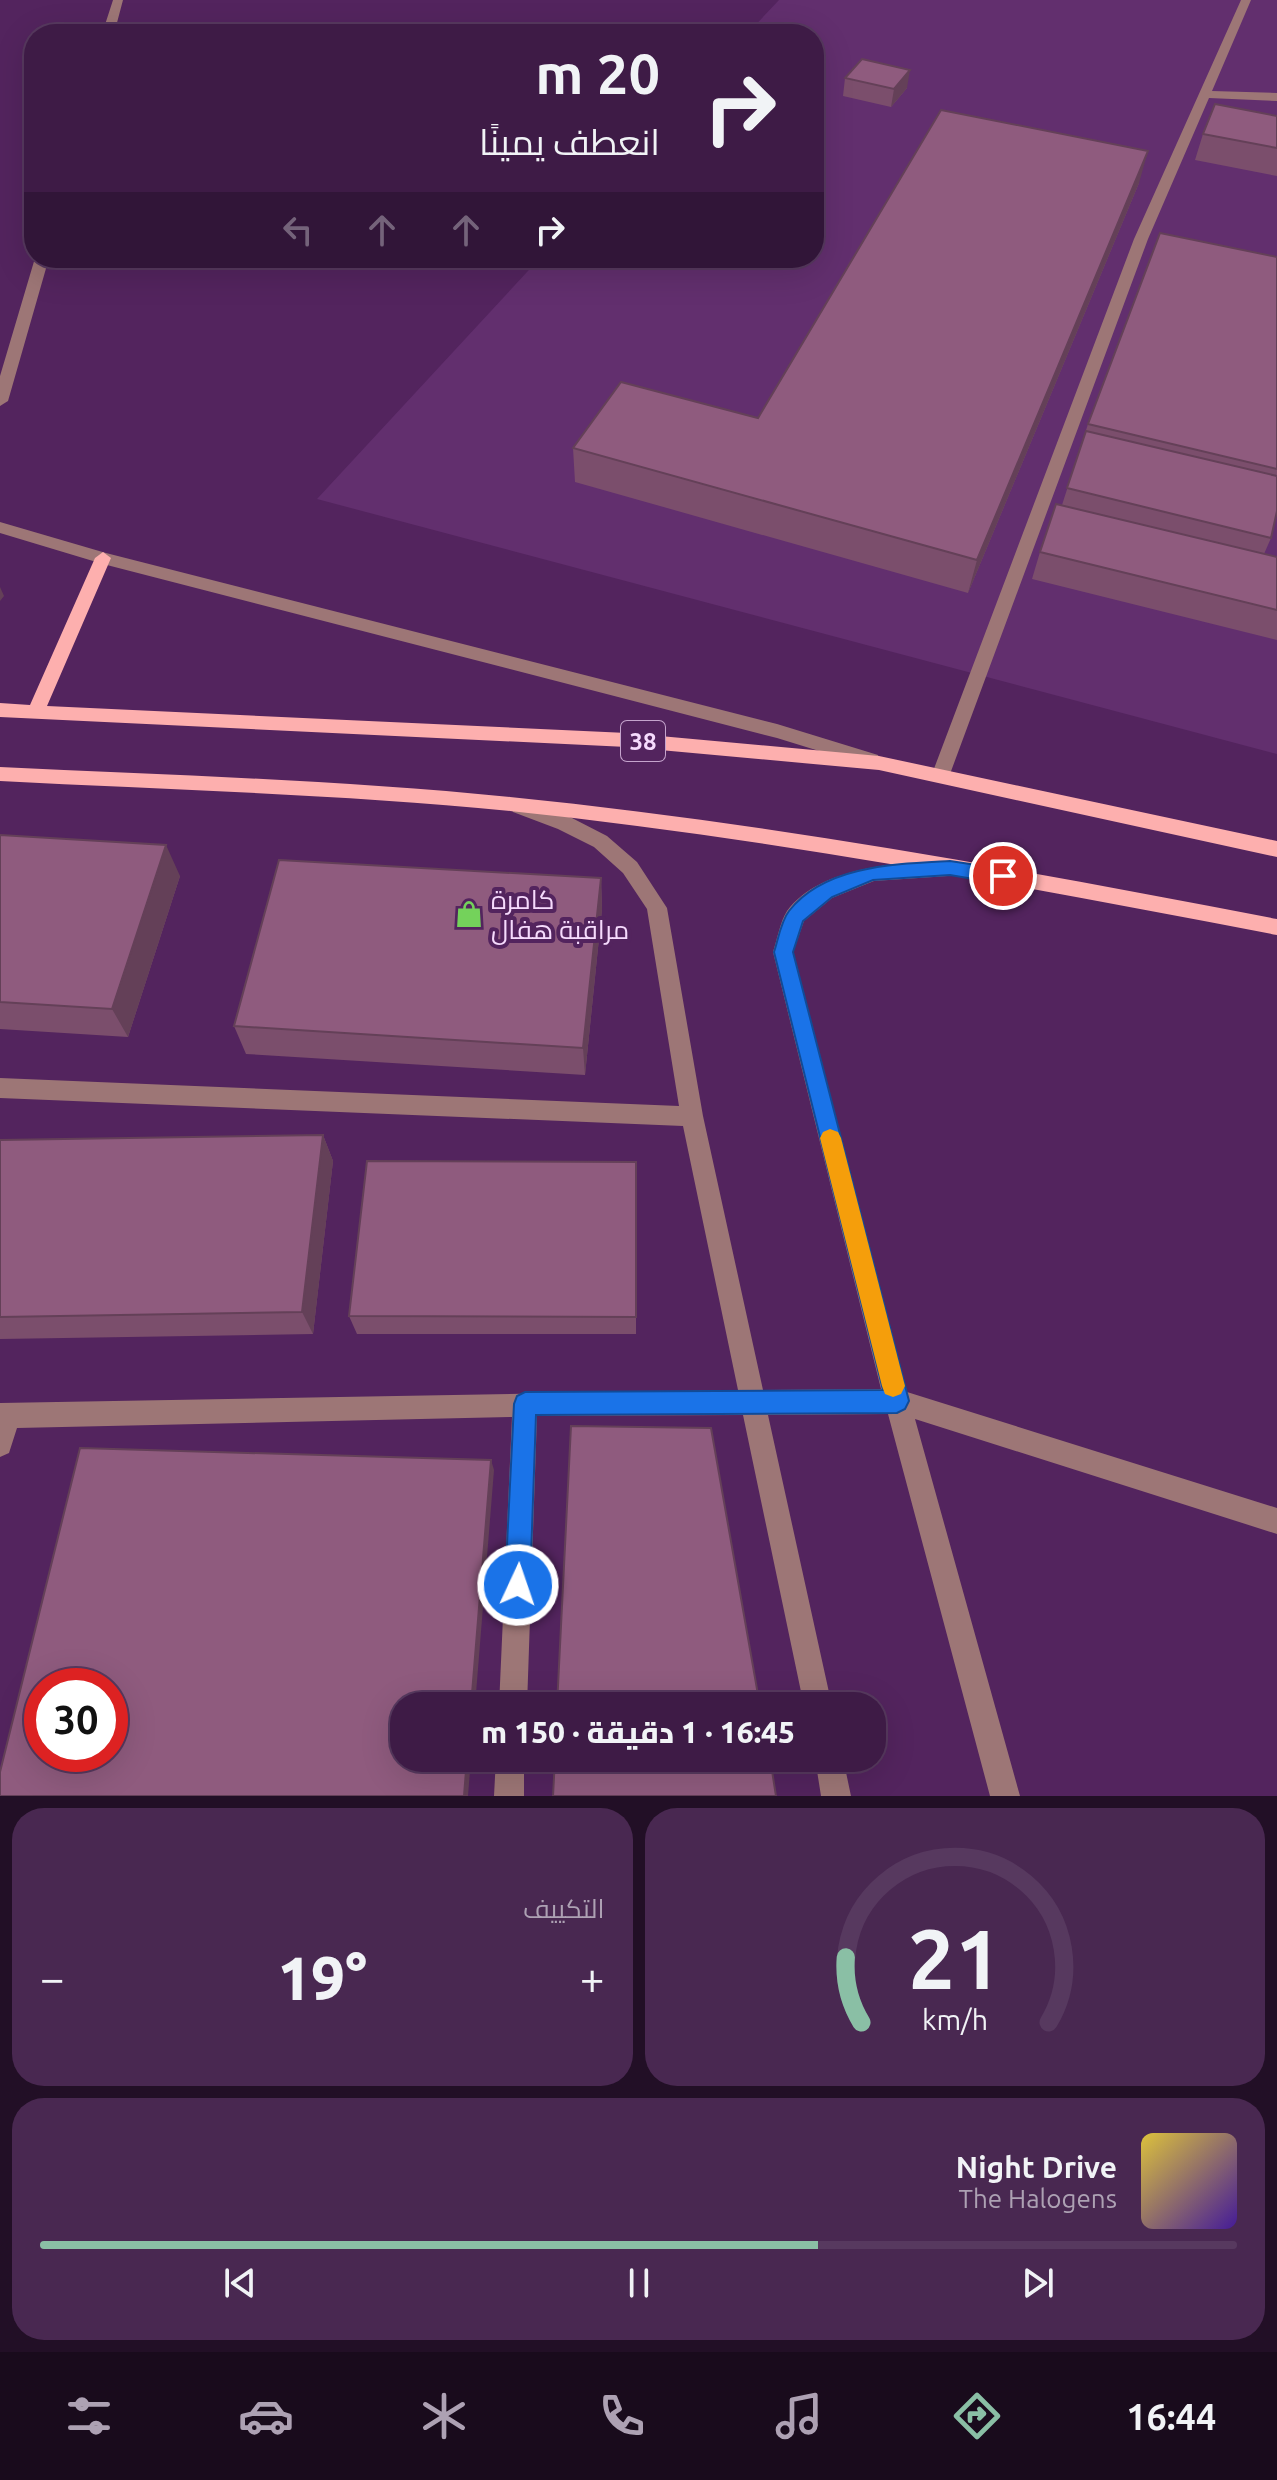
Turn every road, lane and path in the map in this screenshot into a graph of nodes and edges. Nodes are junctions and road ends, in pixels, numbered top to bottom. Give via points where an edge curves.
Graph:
1 (118, 0) edge
2 (1246, 0) edge
3 (111, 24) edge
4 (1205, 94) junction
5 (1277, 97) edge
6 (39, 268) edge
7 (0, 401) edge
8 (0, 527) edge
9 (103, 558) junction
10 (0, 710) edge
11 (36, 711) junction
12 (879, 763) junction
13 (0, 774) edge
14 (941, 774) junction
15 (512, 804) junction
16 (1277, 849) edge
17 (950, 868) junction
18 (1277, 927) edge
19 (0, 1088) edge
20 (692, 1116) junction
21 (897, 1401) junction
22 (756, 1402) junction
23 (525, 1404) junction
24 (4, 1416) edge
25 (0, 1444) edge
26 (1277, 1521) edge
27 (514, 1692) edge
28 (815, 1692) edge
29 (510, 1772) edge
30 (832, 1772) edge
31 (509, 1796) edge
32 (836, 1796) edge
33 (1005, 1796) edge

1 - 3 street
2 - 4 street
4 - 5 street
4 - 14 street via 1141,239
6 - 7 street
8 - 9 street
9 - 11 main road
9 - 12 street via 777,731
10 - 11 main road, 38
11 - 12 main road, 38 via 611,739
12 - 14 main road, 38
13 - 15 main road
14 - 16 main road, 38
15 - 17 main road via 787,838
15 - 20 street via 580,827 615,850 641,879 657,908
17 - 18 main road
17 - 21 street via 872,873 825,892 795,916 783,952
19 - 20 street
20 - 22 street
21 - 22 street
21 - 26 street
21 - 33 street
22 - 23 street
22 - 28 street
23 - 24 street
23 - 27 street
24 - 25 street
29 - 31 street
30 - 32 street

